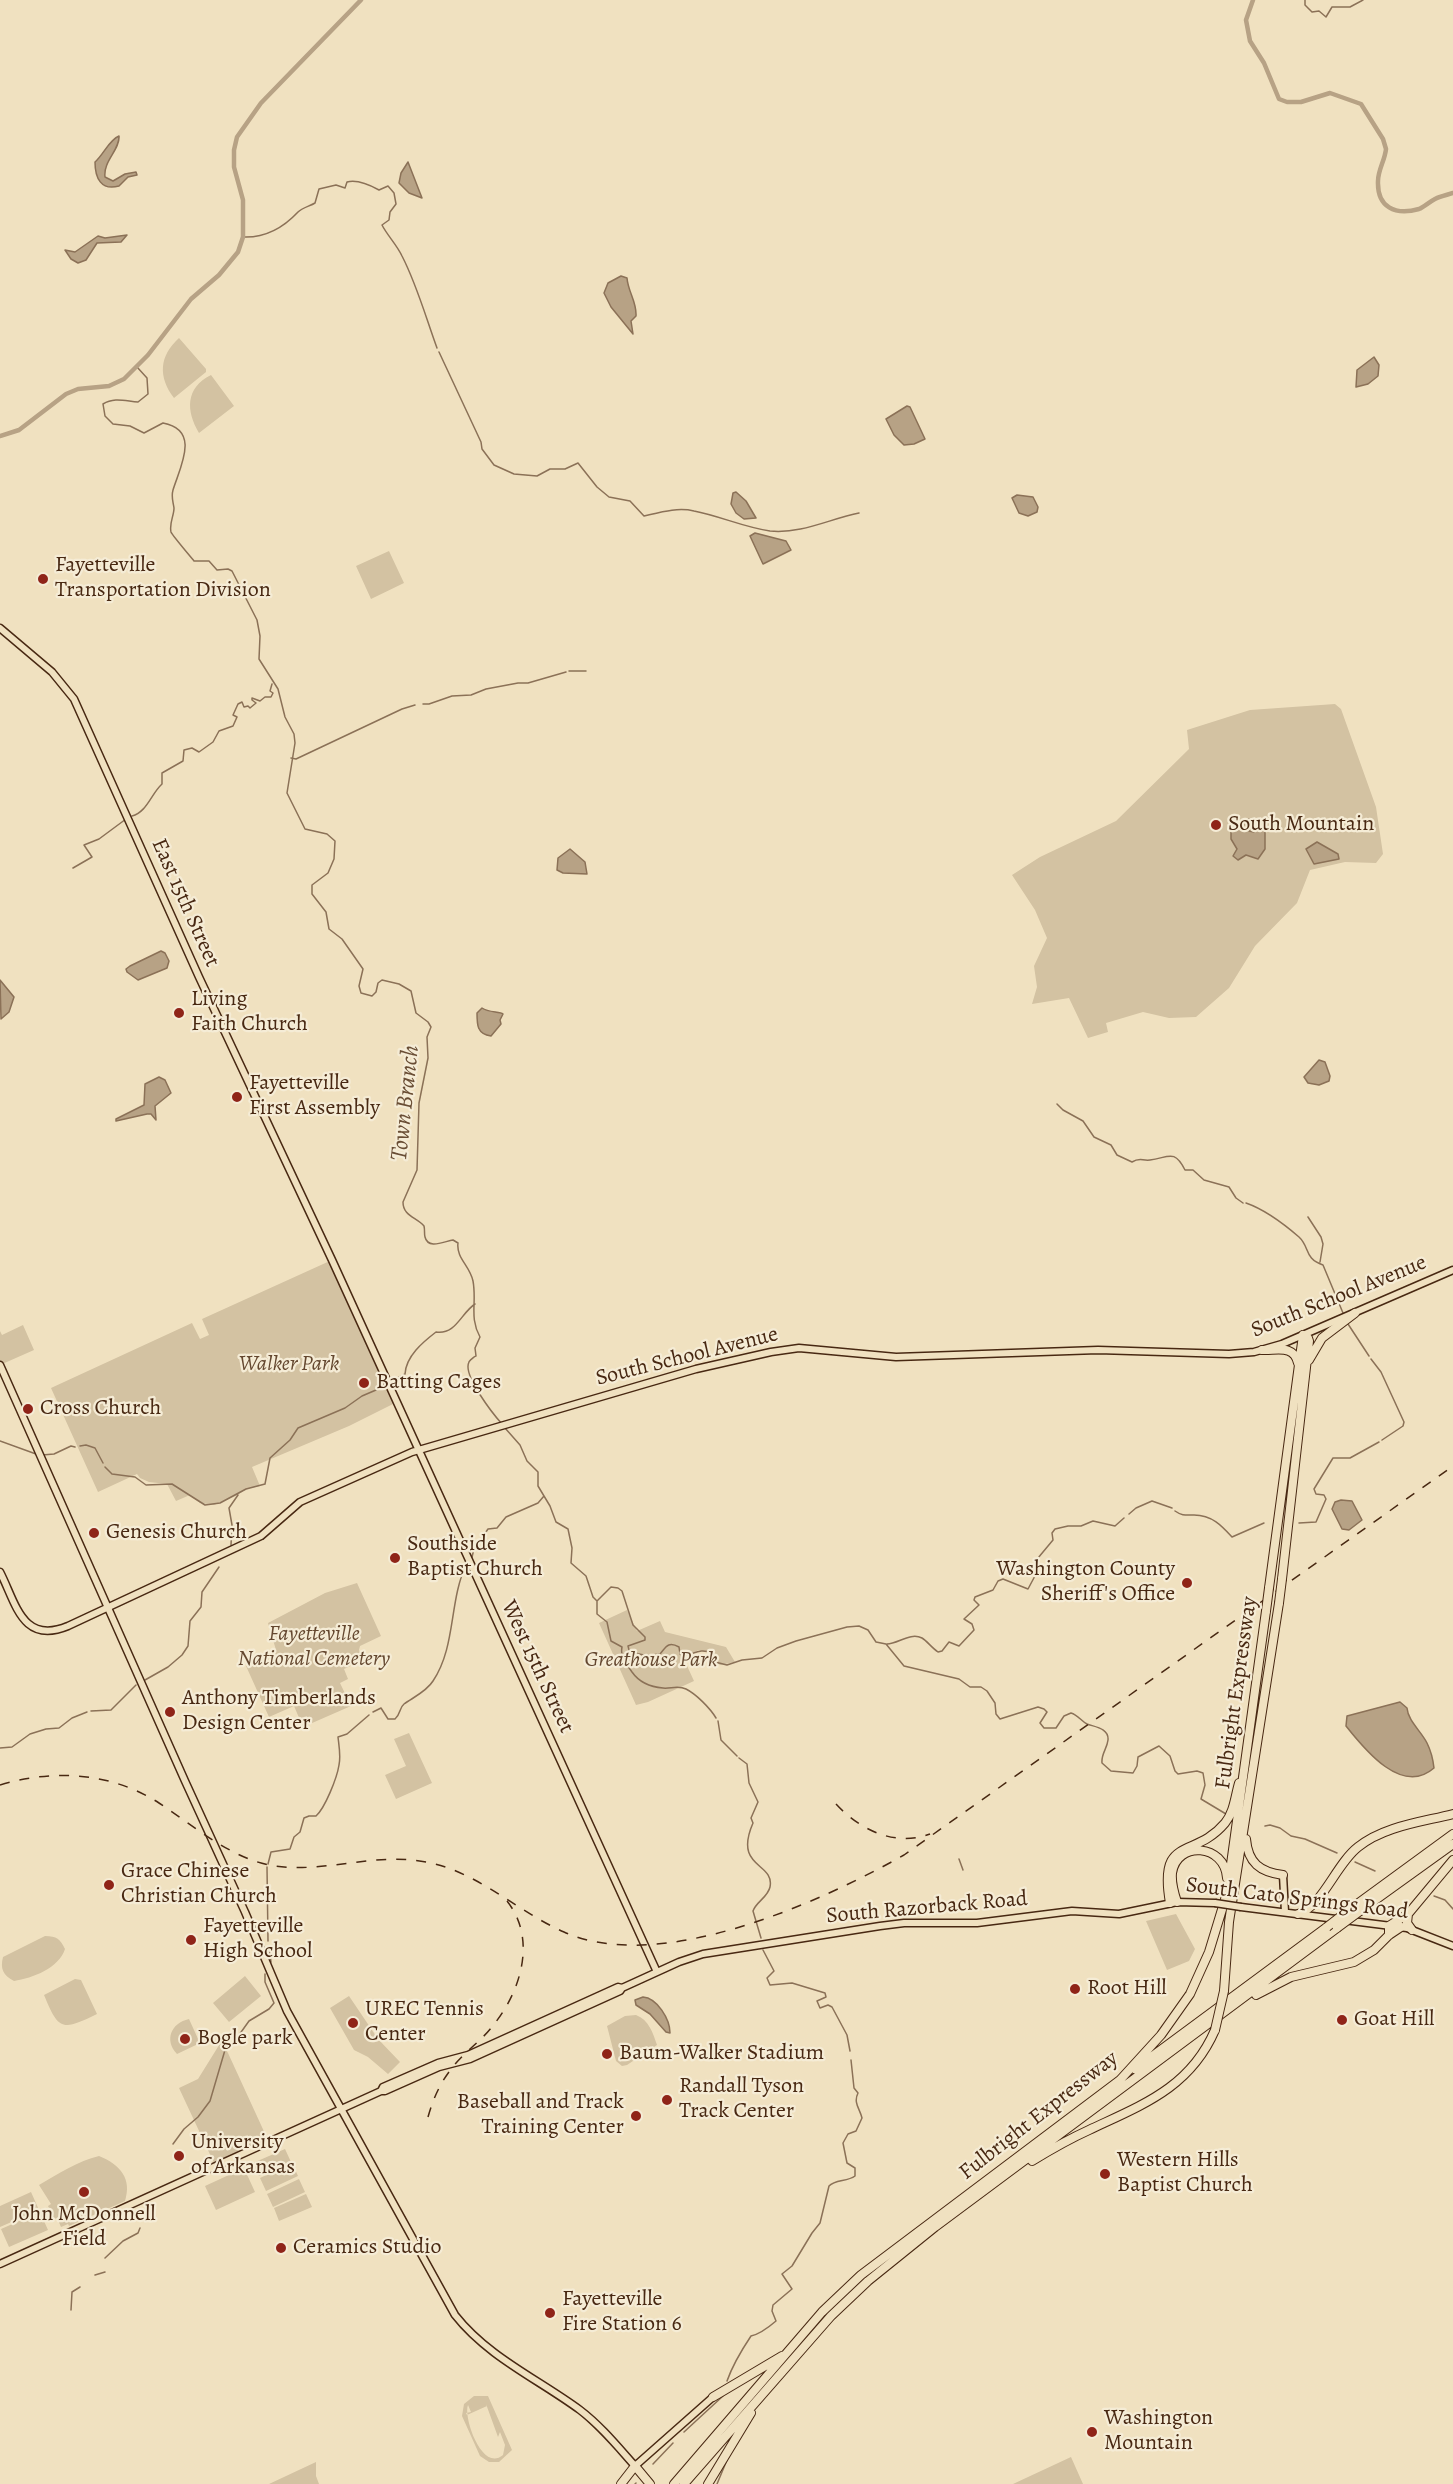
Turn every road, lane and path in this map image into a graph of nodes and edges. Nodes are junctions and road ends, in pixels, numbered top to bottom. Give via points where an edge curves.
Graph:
1 (0, 628) edge
2 (1453, 1270) edge
3 (355, 1311) joint
4 (1355, 1313) junction
5 (1304, 1335) junction
6 (1262, 1350) junction
7 (0, 1365) edge
8 (1305, 1376) junction
9 (1294, 1396) junction
10 (418, 1449) junction
11 (0, 1572) edge
12 (108, 1607) junction
13 (1248, 1747) junction
14 (1453, 1814) edge
15 (1246, 1817) junction
16 (1453, 1834) edge
17 (1453, 1844) edge
18 (1453, 1860) edge
19 (1283, 1875) joint
20 (1227, 1893) junction
21 (1173, 1902) junction
22 (1312, 1907) junction
23 (1285, 1912) junction
24 (1298, 1914) junction
25 (1408, 1914) junction
26 (1314, 1916) junction
27 (1389, 1926) junction
28 (1401, 1928) junction
29 (1412, 1929) junction
30 (1389, 1935) junction
31 (1453, 1946) edge
32 (657, 1972) junction
33 (1226, 2012) junction
34 (1120, 2080) junction
35 (340, 2109) junction
36 (1009, 2172) junction
37 (0, 2264) edge
38 (788, 2352) junction
39 (762, 2394) junction
40 (713, 2397) joint
41 (635, 2466) junction
42 (621, 2484) edge
43 (650, 2484) edge
44 (674, 2484) edge
45 (684, 2484) edge
46 (708, 2484) edge

1 - 3 main road, East 15th Street via 58,678 74,699
2 - 4 main road, South School Avenue
3 - 10 main road, West 15th Street
4 - 5 main road, South School Avenue
4 - 8 highway via 1319,1341
5 - 6 main road, South School Avenue
5 - 8 highway, Fulbright Expressway via 1309,1341
5 - 9 highway
6 - 9 highway via 1288,1350 1295,1355 1298,1363
6 - 10 main road, South School Avenue via 1229,1354 1098,1350 896,1357 820,1348 791,1349 696,1369
7 - 12 main road
8 - 15 highway, Fulbright Expressway, bridge via 1279,1603
9 - 13 highway, Fulbright Expressway, bridge
10 - 12 main road, South School Avenue via 300,1502 261,1536
10 - 32 main road, West 15th Street
11 - 12 main road, South School Avenue via 19,1613 36,1629 56,1630
12 - 35 main road via 287,2011
13 - 20 highway, Fulbright Expressway
13 - 21 highway via 1227,1821 1182,1850 1170,1863 1166,1881
14 - 22 highway via 1390,1830 1365,1842 1341,1863
15 - 19 highway via 1247,1851 1253,1862 1267,1873
15 - 36 highway, Fulbright Expressway, bridge via 1228,1931 1224,1991 1215,2030 1202,2055 1174,2085 1151,2100
16 - 34 highway, bridge
17 - 33 highway, bridge
18 - 25 highway
19 - 23 main road
20 - 21 highway via 1227,1873 1221,1860 1208,1851 1193,1851 1180,1858 1173,1870
20 - 34 highway, Fulbright Expressway via 1209,1952 1190,1994 1161,2035
21 - 23 main road, South Cato Springs Road, bridge
21 - 32 main road, South Razorback Road via 1119,1914 1071,1911 977,1923 880,1926 703,1954
22 - 24 highway
22 - 26 highway
23 - 24 main road, South Cato Springs Road
24 - 26 main road, South Cato Springs Road
25 - 27 highway
25 - 29 highway via 1407,1923
26 - 27 main road, South Cato Springs Road
27 - 28 main road, South Cato Springs Road
27 - 30 highway
28 - 29 main road, South Cato Springs Road
28 - 30 highway
29 - 31 main road, South Cato Springs Road
30 - 33 highway via 1354,1962 1291,1977
32 - 35 main road, South Razorback Road via 465,2056 426,2068
33 - 36 highway
34 - 38 highway, Fulbright Expressway via 861,2275
35 - 37 main road, South Razorback Road
35 - 41 main road via 438,2289 463,2326 499,2357 587,2416
36 - 39 highway, Fulbright Expressway via 868,2281 831,2316
38 - 40 highway
38 - 44 highway, Fulbright Expressway
39 - 45 highway, Fulbright Expressway
39 - 46 highway
40 - 41 main road
41 - 42 highway
41 - 43 highway

